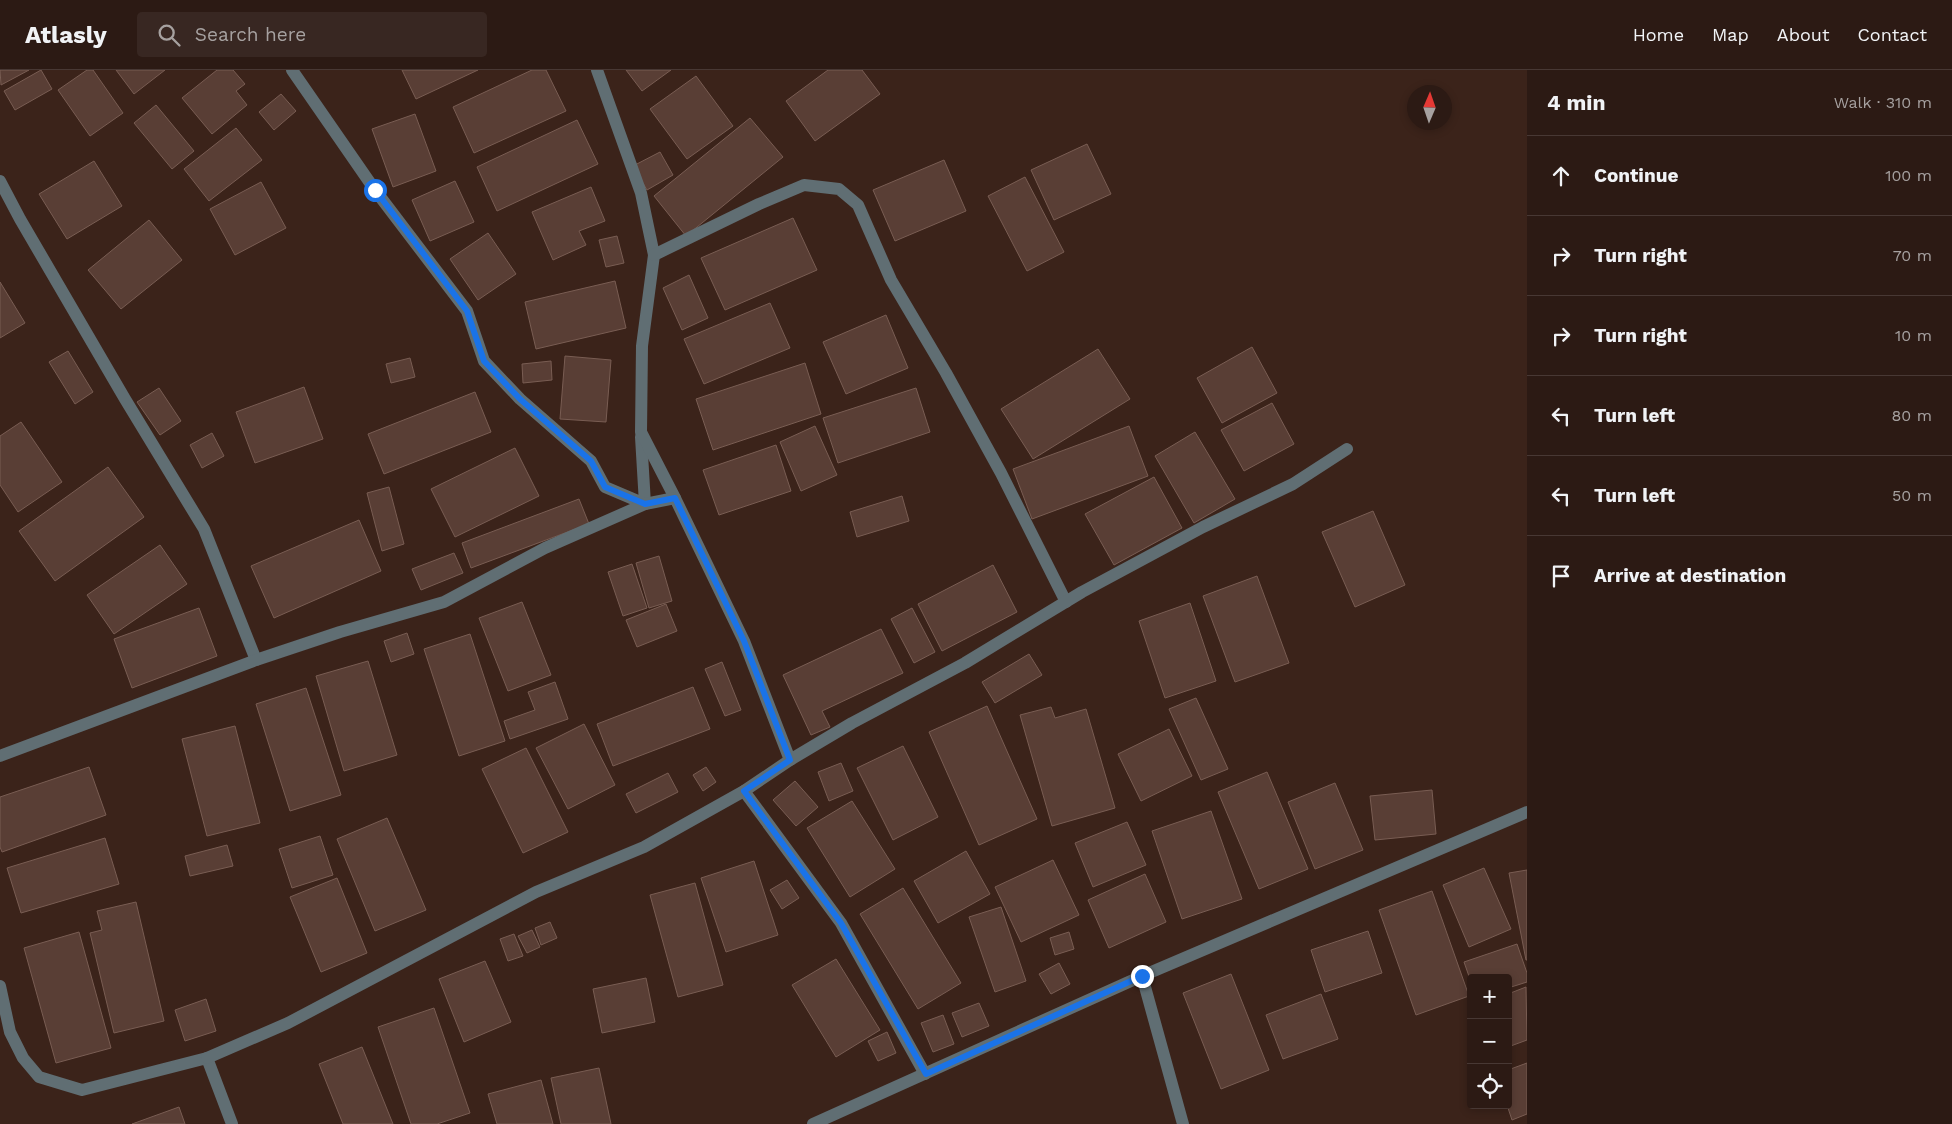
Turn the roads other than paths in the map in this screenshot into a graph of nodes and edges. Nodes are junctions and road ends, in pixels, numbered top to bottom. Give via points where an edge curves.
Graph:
1 (292, 70) edge
2 (597, 70) edge
3 (0, 180) edge
4 (654, 255) junction
5 (641, 432) junction
6 (1347, 449) dead end
7 (675, 498) junction
8 (645, 504) junction
9 (1066, 602) junction
10 (256, 660) junction
11 (0, 756) edge
12 (790, 760) junction
13 (744, 791) junction
14 (1527, 812) edge
15 (1142, 976) junction
16 (0, 986) edge
17 (207, 1058) junction
18 (926, 1074) junction
19 (232, 1124) edge
20 (813, 1124) edge
21 (1183, 1124) edge

1 - 8 street via 375,190 467,311 484,361 520,399 591,461 605,487
2 - 4 street via 641,193
3 - 10 street via 125,399 204,529
4 - 5 street via 642,346
4 - 9 street via 804,185 839,189 858,205 891,280 1001,473
5 - 7 street
5 - 8 street
6 - 9 street via 1292,484 1203,527
7 - 8 street
7 - 12 street via 744,641
8 - 10 street via 545,548 444,602
9 - 12 street
10 - 11 street
12 - 13 street
13 - 17 street via 644,847 536,892 288,1023
13 - 18 street via 841,923
14 - 15 street
15 - 18 street
15 - 21 street
16 - 17 street via 10,1032 23,1058 39,1077 82,1090
17 - 19 street
18 - 20 street

